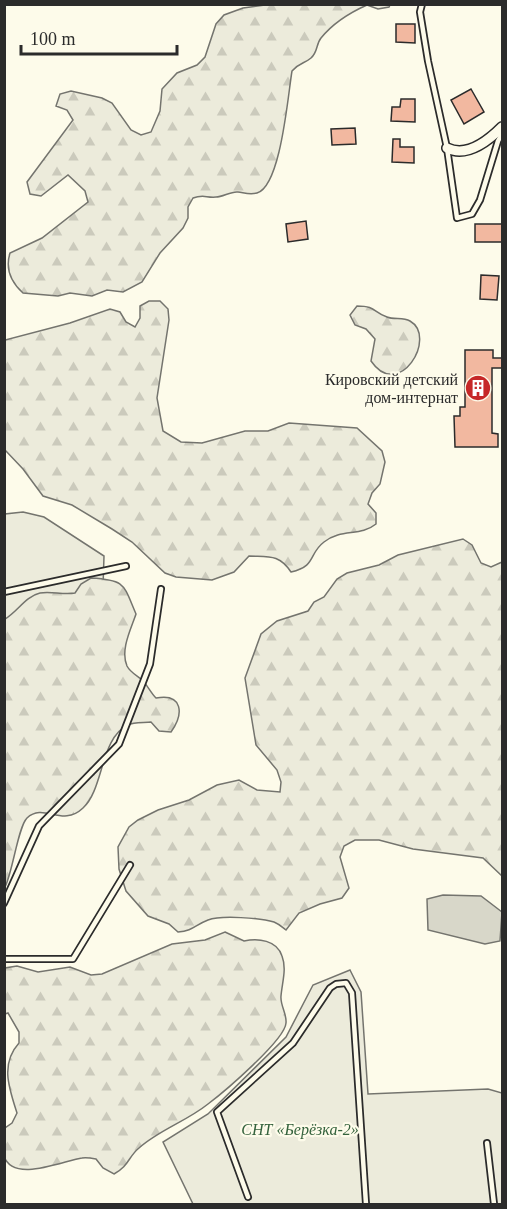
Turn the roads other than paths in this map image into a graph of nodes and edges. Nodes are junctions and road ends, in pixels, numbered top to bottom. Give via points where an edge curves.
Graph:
1 (422, 4) edge
2 (502, 127) edge
3 (502, 134) edge
4 (447, 148) junction
5 (126, 566) dead end
6 (162, 589) dead end
7 (4, 592) edge
8 (130, 865) dead end
9 (4, 903) edge
10 (4, 959) edge
11 (487, 1143) dead end
12 (248, 1197) dead end
13 (366, 1204) edge
14 (494, 1204) edge

1 - 4 lane via 428,61
2 - 4 street via 465,151
3 - 4 lane via 480,200 472,214 457,218
5 - 7 lane
6 - 9 lane via 150,664 119,744 39,826
8 - 10 lane via 73,959
11 - 14 lane
12 - 13 lane via 217,1112 293,1043 330,988 346,983 352,993

